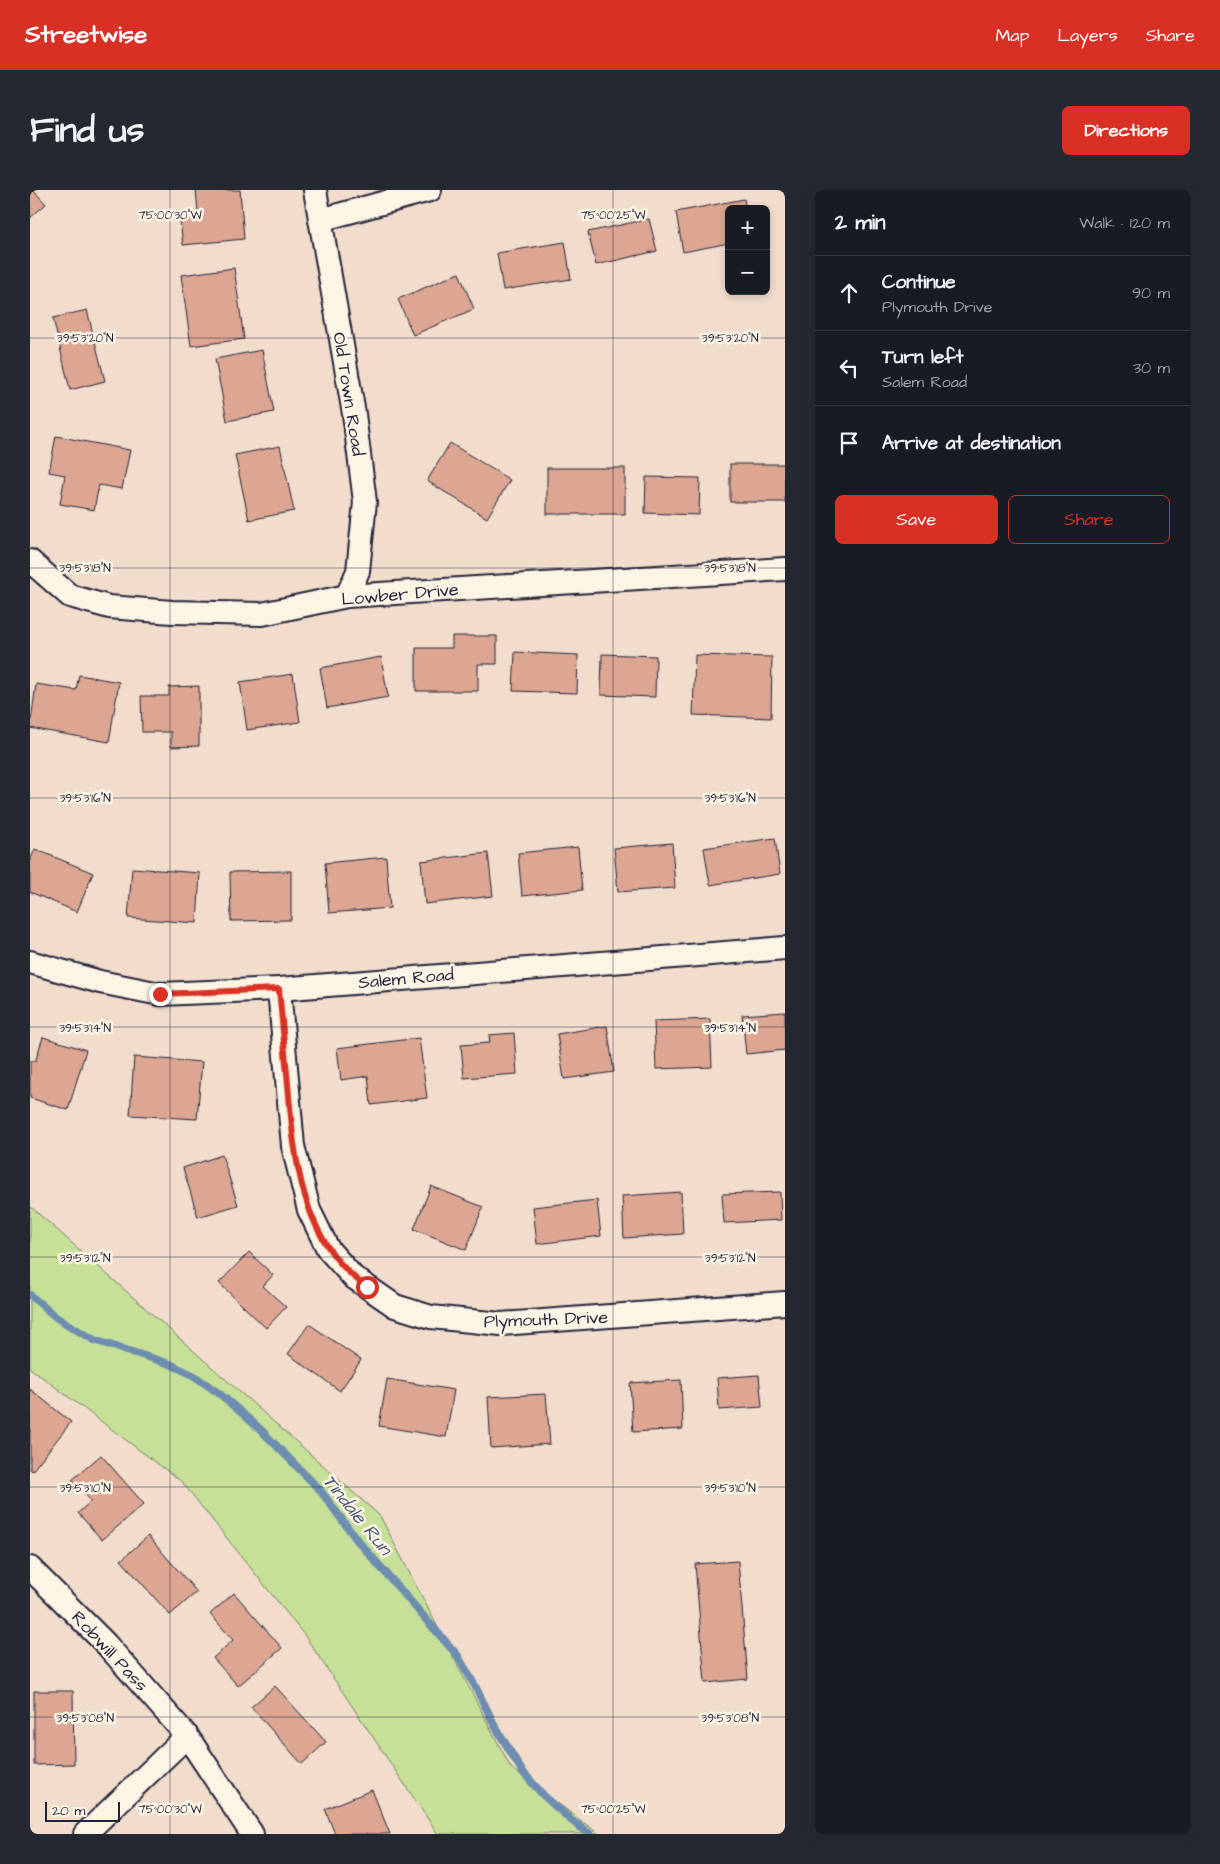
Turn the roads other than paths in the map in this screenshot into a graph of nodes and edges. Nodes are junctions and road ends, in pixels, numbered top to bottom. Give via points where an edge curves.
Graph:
1 (315, 190) edge
2 (430, 190) edge
3 (320, 220) junction
4 (30, 562) edge
5 (785, 568) edge
6 (347, 596) junction
7 (785, 948) edge
8 (30, 962) edge
9 (279, 989) junction
10 (785, 1303) edge
11 (30, 1568) edge
12 (186, 1736) junction
13 (85, 1834) edge
14 (252, 1834) edge

1 - 3 street, Old Town Road
2 - 3 street
3 - 6 street, Old Town Road via 354,414 365,502 358,571
4 - 6 street, Lowber Drive via 70,596 109,607 262,614
5 - 6 street, Lowber Drive
7 - 9 street, Salem Road
8 - 9 street, Salem Road via 100,982 160,994
9 - 10 street, Plymouth Drive via 293,1146 309,1210 328,1249 353,1277 395,1306 431,1317 501,1324
11 - 12 street, Robwill Pass via 106,1644
12 - 13 street
12 - 14 street, Robwill Pass

